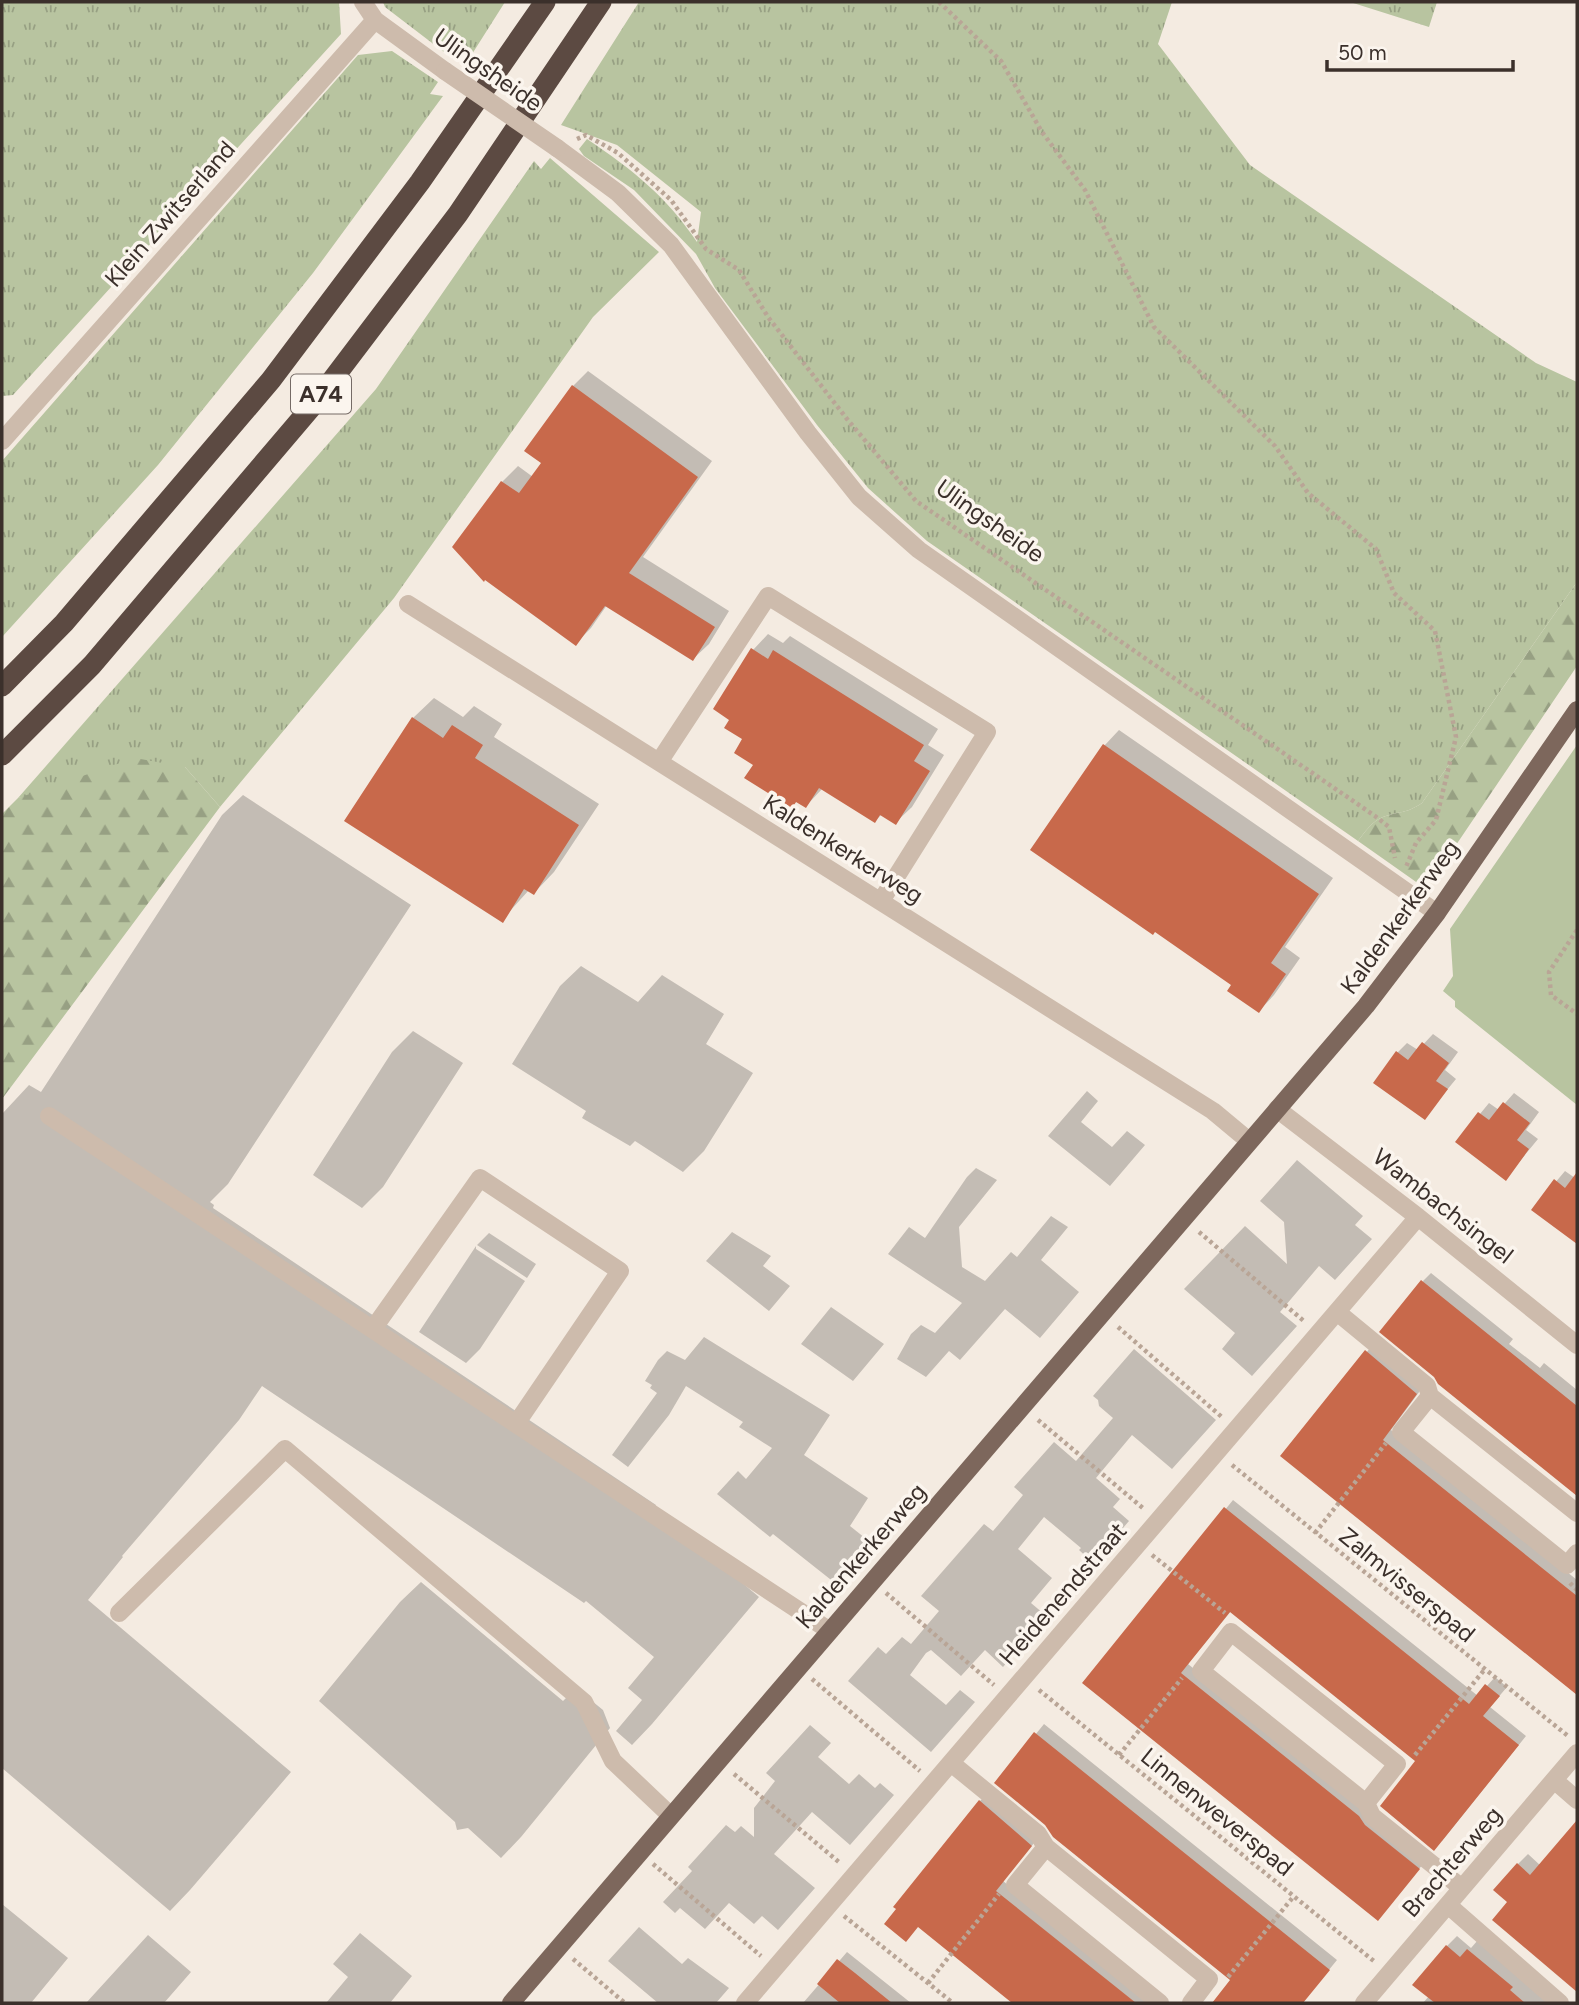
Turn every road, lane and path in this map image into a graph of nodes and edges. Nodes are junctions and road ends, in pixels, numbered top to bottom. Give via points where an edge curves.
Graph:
1 (363, 2) edge
2 (544, 2) edge
3 (601, 2) edge
4 (939, 2) edge
5 (374, 20) junction
6 (557, 148) junction
7 (2, 441) edge
8 (408, 604) dead end
9 (2, 686) edge
10 (1577, 710) edge
11 (2, 755) edge
12 (659, 762) junction
13 (1399, 884) junction
14 (881, 901) junction
15 (1437, 912) junction
16 (1577, 930) edge
17 (1577, 1014) edge
18 (1278, 1109) junction
19 (49, 1115) dead end
20 (1249, 1141) junction
21 (1419, 1217) junction
22 (1183, 1218) junction
23 (1102, 1312) junction
24 (1337, 1312) junction
25 (373, 1329) junction
26 (1318, 1334) junction
27 (1577, 1345) edge
28 (1430, 1396) junction
29 (1022, 1406) junction
30 (516, 1424) junction
31 (1236, 1429) junction
32 (1401, 1432) junction
33 (1216, 1453) junction
34 (1577, 1513) edge
35 (1159, 1521) junction
36 (1315, 1533) junction
37 (1138, 1545) junction
38 (1577, 1552) edge
39 (872, 1581) junction
40 (119, 1613) dead end
41 (830, 1631) junction
42 (1231, 1632) junction
43 (798, 1667) junction
44 (1485, 1669) junction
45 (1201, 1671) junction
46 (1024, 1678) junction
47 (1008, 1696) junction
48 (1577, 1743) edge
49 (1577, 1753) edge
50 (1119, 1755) junction
51 (718, 1760) junction
52 (951, 1763) junction
53 (1397, 1764) junction
54 (1554, 1780) junction
55 (934, 1783) junction
56 (1577, 1800) edge
57 (1366, 1803) junction
58 (670, 1815) junction
59 (1046, 1847) junction
60 (639, 1852) junction
61 (855, 1875) junction
62 (1014, 1885) junction
63 (1462, 1888) junction
64 (1293, 1896) junction
65 (830, 1905) junction
66 (1448, 1905) junction
67 (559, 1947) junction
68 (775, 1968) junction
69 (1389, 1973) junction
70 (1209, 1979) junction
71 (928, 1983) junction
72 (511, 2003) edge
73 (625, 2003) edge
74 (745, 2003) edge
75 (953, 2003) edge
76 (1160, 2003) edge
77 (1191, 2003) edge
78 (1364, 2003) edge
79 (1560, 2003) edge

1 - 5 street, Ulingsheide
2 - 9 highway, A74 via 420,182 271,380 64,623
3 - 11 highway, A74 via 458,214 314,404 92,665
4 - 13 path via 1001,61 1042,132 1086,190 1154,327 1275,446 1308,493 1376,549 1394,593 1435,631 1456,737 1436,820 1416,843
5 - 6 street, Ulingsheide, bridge
5 - 7 street, Klein Zwitserland
6 - 13 street, Ulingsheide via 618,193 671,245 851,486 919,550
6 - 13 path, Ulingsheide via 586,135 618,153 671,200 706,248 739,270 784,337 916,501 1389,827
8 - 12 street, Kaldenkerkerweg
10 - 15 main road, Kaldenkerkerweg
12 - 14 street, Kaldenkerkerweg
12 - 14 street via 768,596 987,732
13 - 15 street, Ulingsheide
14 - 20 street, Kaldenkerkerweg via 1213,1111
15 - 18 main road, Kaldenkerkerweg via 1366,1006
16 - 17 path via 1549,972 1551,995
18 - 20 main road, Kaldenkerkerweg
18 - 21 street, Wambachsingel
19 - 25 street
20 - 22 main road, Kaldenkerkerweg
21 - 24 street, Heidenendstraat
21 - 27 street, Wambachsingel
22 - 23 main road, Kaldenkerkerweg
22 - 26 path
23 - 29 main road, Kaldenkerkerweg
23 - 31 path
24 - 26 street, Heidenendstraat
24 - 28 street via 1427,1386
25 - 30 street
25 - 30 street via 480,1178 620,1271
26 - 31 street, Heidenendstraat
28 - 32 street
28 - 34 street
29 - 35 path
29 - 39 main road, Kaldenkerkerweg
30 - 41 street
31 - 33 street, Heidenendstraat
32 - 36 path via 1388,1440
32 - 38 street via 1567,1565
33 - 35 street, Heidenendstraat
33 - 36 path, Zalmvisserspad
35 - 37 street, Heidenendstraat
36 - 44 path, Zalmvisserspad
37 - 42 path via 1229,1616
37 - 46 street, Heidenendstraat
39 - 41 main road, Kaldenkerkerweg
39 - 47 path
40 - 58 street via 285,1449 584,1702 613,1761
41 - 43 main road, Kaldenkerkerweg
42 - 45 street
42 - 53 street
43 - 51 main road, Kaldenkerkerweg
43 - 55 path
44 - 48 path, Zalmvisserspad
44 - 53 path via 1409,1763
45 - 50 path via 1186,1672
45 - 57 street
46 - 47 street, Heidenendstraat
46 - 50 path, Linnenweverspad
47 - 52 street, Heidenendstraat
49 - 54 street, Brachterweg
50 - 64 path, Linnenweverspad
51 - 58 main road, Kaldenkerkerweg
51 - 61 path
52 - 55 street, Heidenendstraat
52 - 59 street via 1038,1834
53 - 57 street
54 - 56 street
54 - 63 street, Brachterweg
55 - 61 street, Heidenendstraat
57 - 63 street via 1372,1815
58 - 60 main road, Kaldenkerkerweg
59 - 62 street
59 - 70 street
60 - 67 main road, Kaldenkerkerweg
60 - 68 path
61 - 65 street, Heidenendstraat
62 - 71 path via 1001,1891
62 - 76 street
63 - 66 street, Brachterweg
64 - 69 path, Linnenweverspad
64 - 70 path via 1221,1986
65 - 68 street, Heidenendstraat
65 - 71 path
66 - 69 street, Brachterweg
66 - 79 street
67 - 72 main road, Kaldenkerkerweg
67 - 73 path
68 - 74 street, Heidenendstraat
69 - 78 street, Brachterweg
70 - 77 street
71 - 75 path

